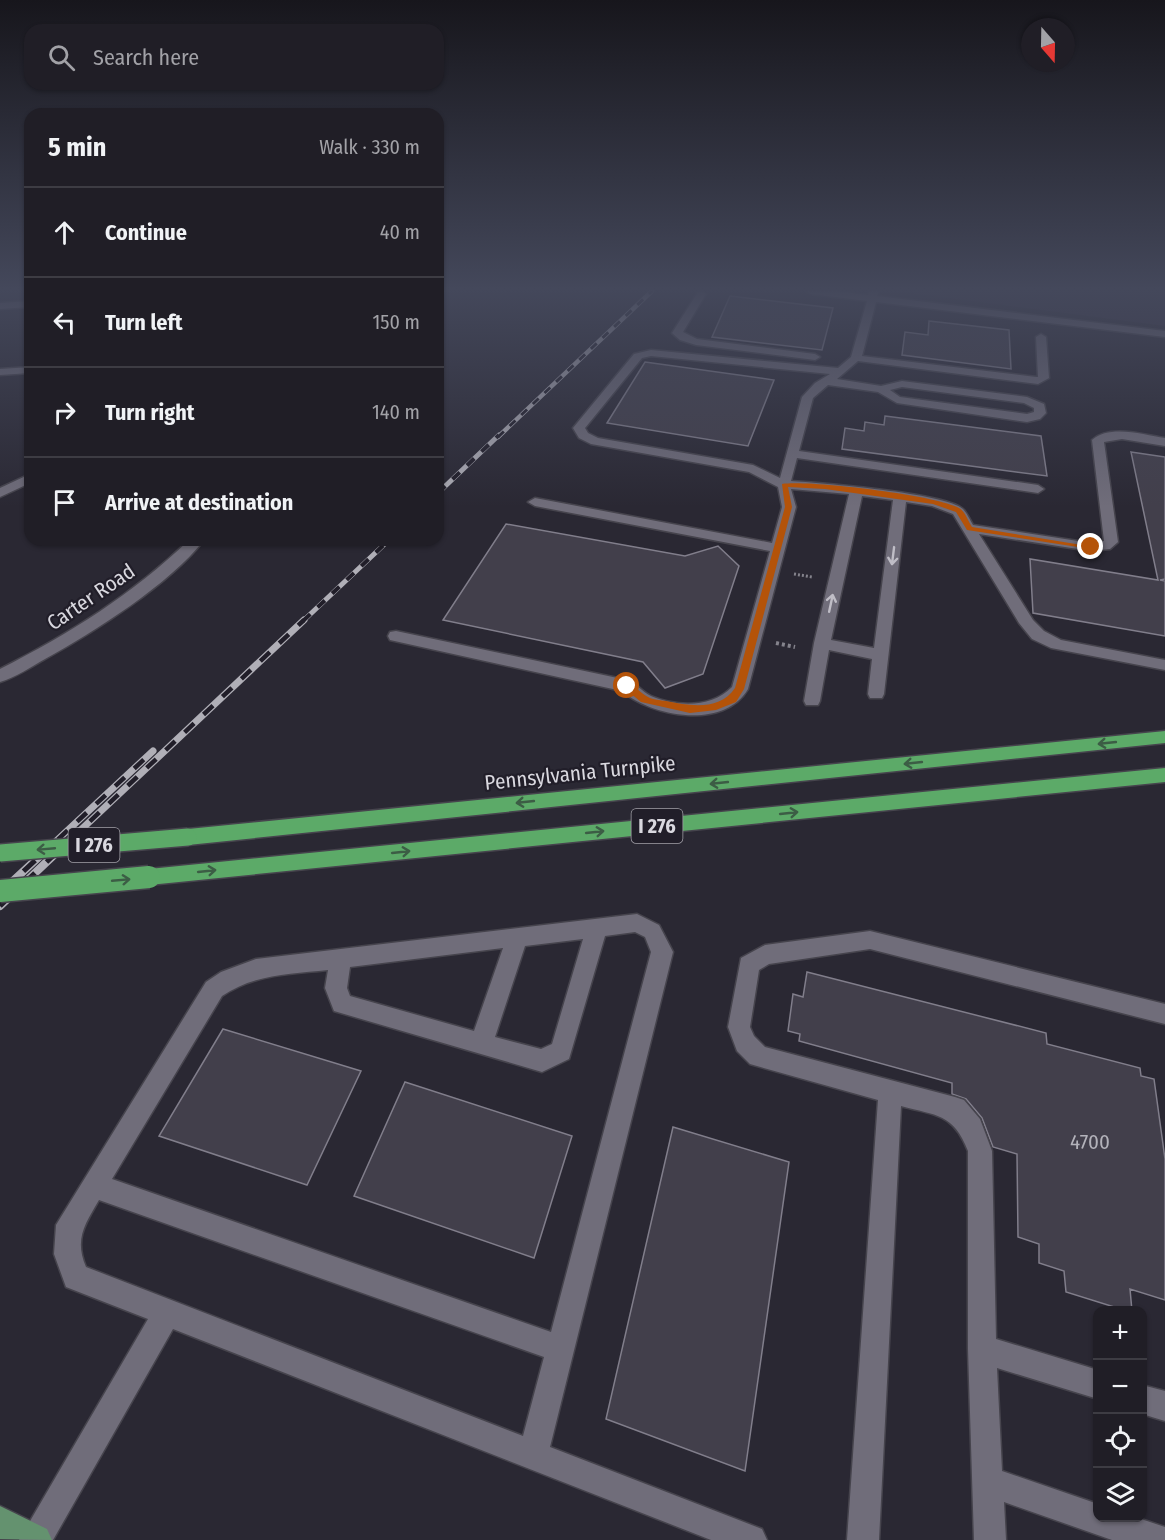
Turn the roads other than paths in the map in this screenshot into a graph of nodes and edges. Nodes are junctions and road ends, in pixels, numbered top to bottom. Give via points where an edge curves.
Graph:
1 (632, 363) edge
2 (750, 363) edge
3 (851, 363) edge
4 (879, 363) edge
5 (1043, 363) edge
6 (24, 370) edge
7 (0, 372) edge
8 (841, 372) junction
9 (826, 381) junction
10 (881, 389) junction
11 (1165, 442) edge
12 (793, 454) junction
13 (24, 481) edge
14 (784, 485) junction
15 (1038, 489) dead end
16 (856, 492) junction
17 (0, 493) edge
18 (900, 498) junction
19 (535, 502) dead end
20 (969, 528) junction
21 (190, 546) edge
22 (778, 548) junction
23 (396, 636) dead end
24 (822, 643) junction
25 (880, 655) junction
26 (1165, 665) edge
27 (0, 676) edge
28 (876, 694) dead end
29 (812, 701) dead end
30 (1165, 737) edge
31 (1165, 775) edge
32 (0, 853) edge
33 (0, 891) edge
34 (597, 928) junction
35 (517, 938) junction
36 (341, 959) junction
37 (1165, 1014) edge
38 (481, 1044) junction
39 (890, 1092) junction
40 (94, 1185) junction
41 (167, 1312) junction
42 (560, 1349) junction
43 (982, 1349) junction
44 (1093, 1383) edge
45 (1147, 1400) edge
46 (1165, 1406) edge
47 (533, 1456) junction
48 (988, 1481) junction
49 (0, 1522) edge
50 (35, 1540) edge
51 (751, 1540) edge
52 (863, 1540) edge
53 (990, 1540) edge
54 (1157, 1540) edge

1 - 14 street via 579,428 583,435 595,441 753,470
2 - 8 street
3 - 8 street
4 - 5 street via 1038,381 1044,378
6 - 7 street
8 - 9 street
9 - 10 street
9 - 12 street via 808,397
10 - 10 street via 897,400 1027,418 1040,413 1040,406 1027,399 902,384
11 - 20 street via 1116,435 1098,440 1111,542 1105,546
12 - 14 street
12 - 15 street
13 - 17 street
14 - 16 street
14 - 22 street via 789,507
16 - 18 street
24 -> 16 street
18 - 20 street via 935,502 958,511
18 -> 25 street
19 - 22 street
20 - 26 street via 1038,635 1057,644
21 - 27 street, Carter Road via 115,610
22 - 23 street via 740,689 732,699 716,707 690,710 645,700 627,686
24 - 25 street
24 - 29 street
25 - 28 street
30 -> 32 highway, Pennsylvania Turnpike / I 276, bridge
33 -> 31 highway, I 276, bridge
34 - 35 street
34 - 38 street via 561,1051 542,1061
34 - 42 street via 637,923 652,931 662,952
35 - 36 street
35 - 38 street
36 - 38 street via 336,988 342,1004
36 - 40 street via 256,969 214,989
37 - 39 street via 870,940 765,954 749,965 739,1027 744,1043 758,1056
39 - 43 street via 955,1109 971,1128 980,1151
39 - 52 street
40 - 41 street via 69,1225 67,1254 76,1277
40 - 42 street
41 - 47 street
41 - 50 street
42 - 47 street
43 - 44 street
43 - 48 street
45 - 46 street
47 - 51 street
48 - 53 street
48 - 54 street
49 - 50 main road

